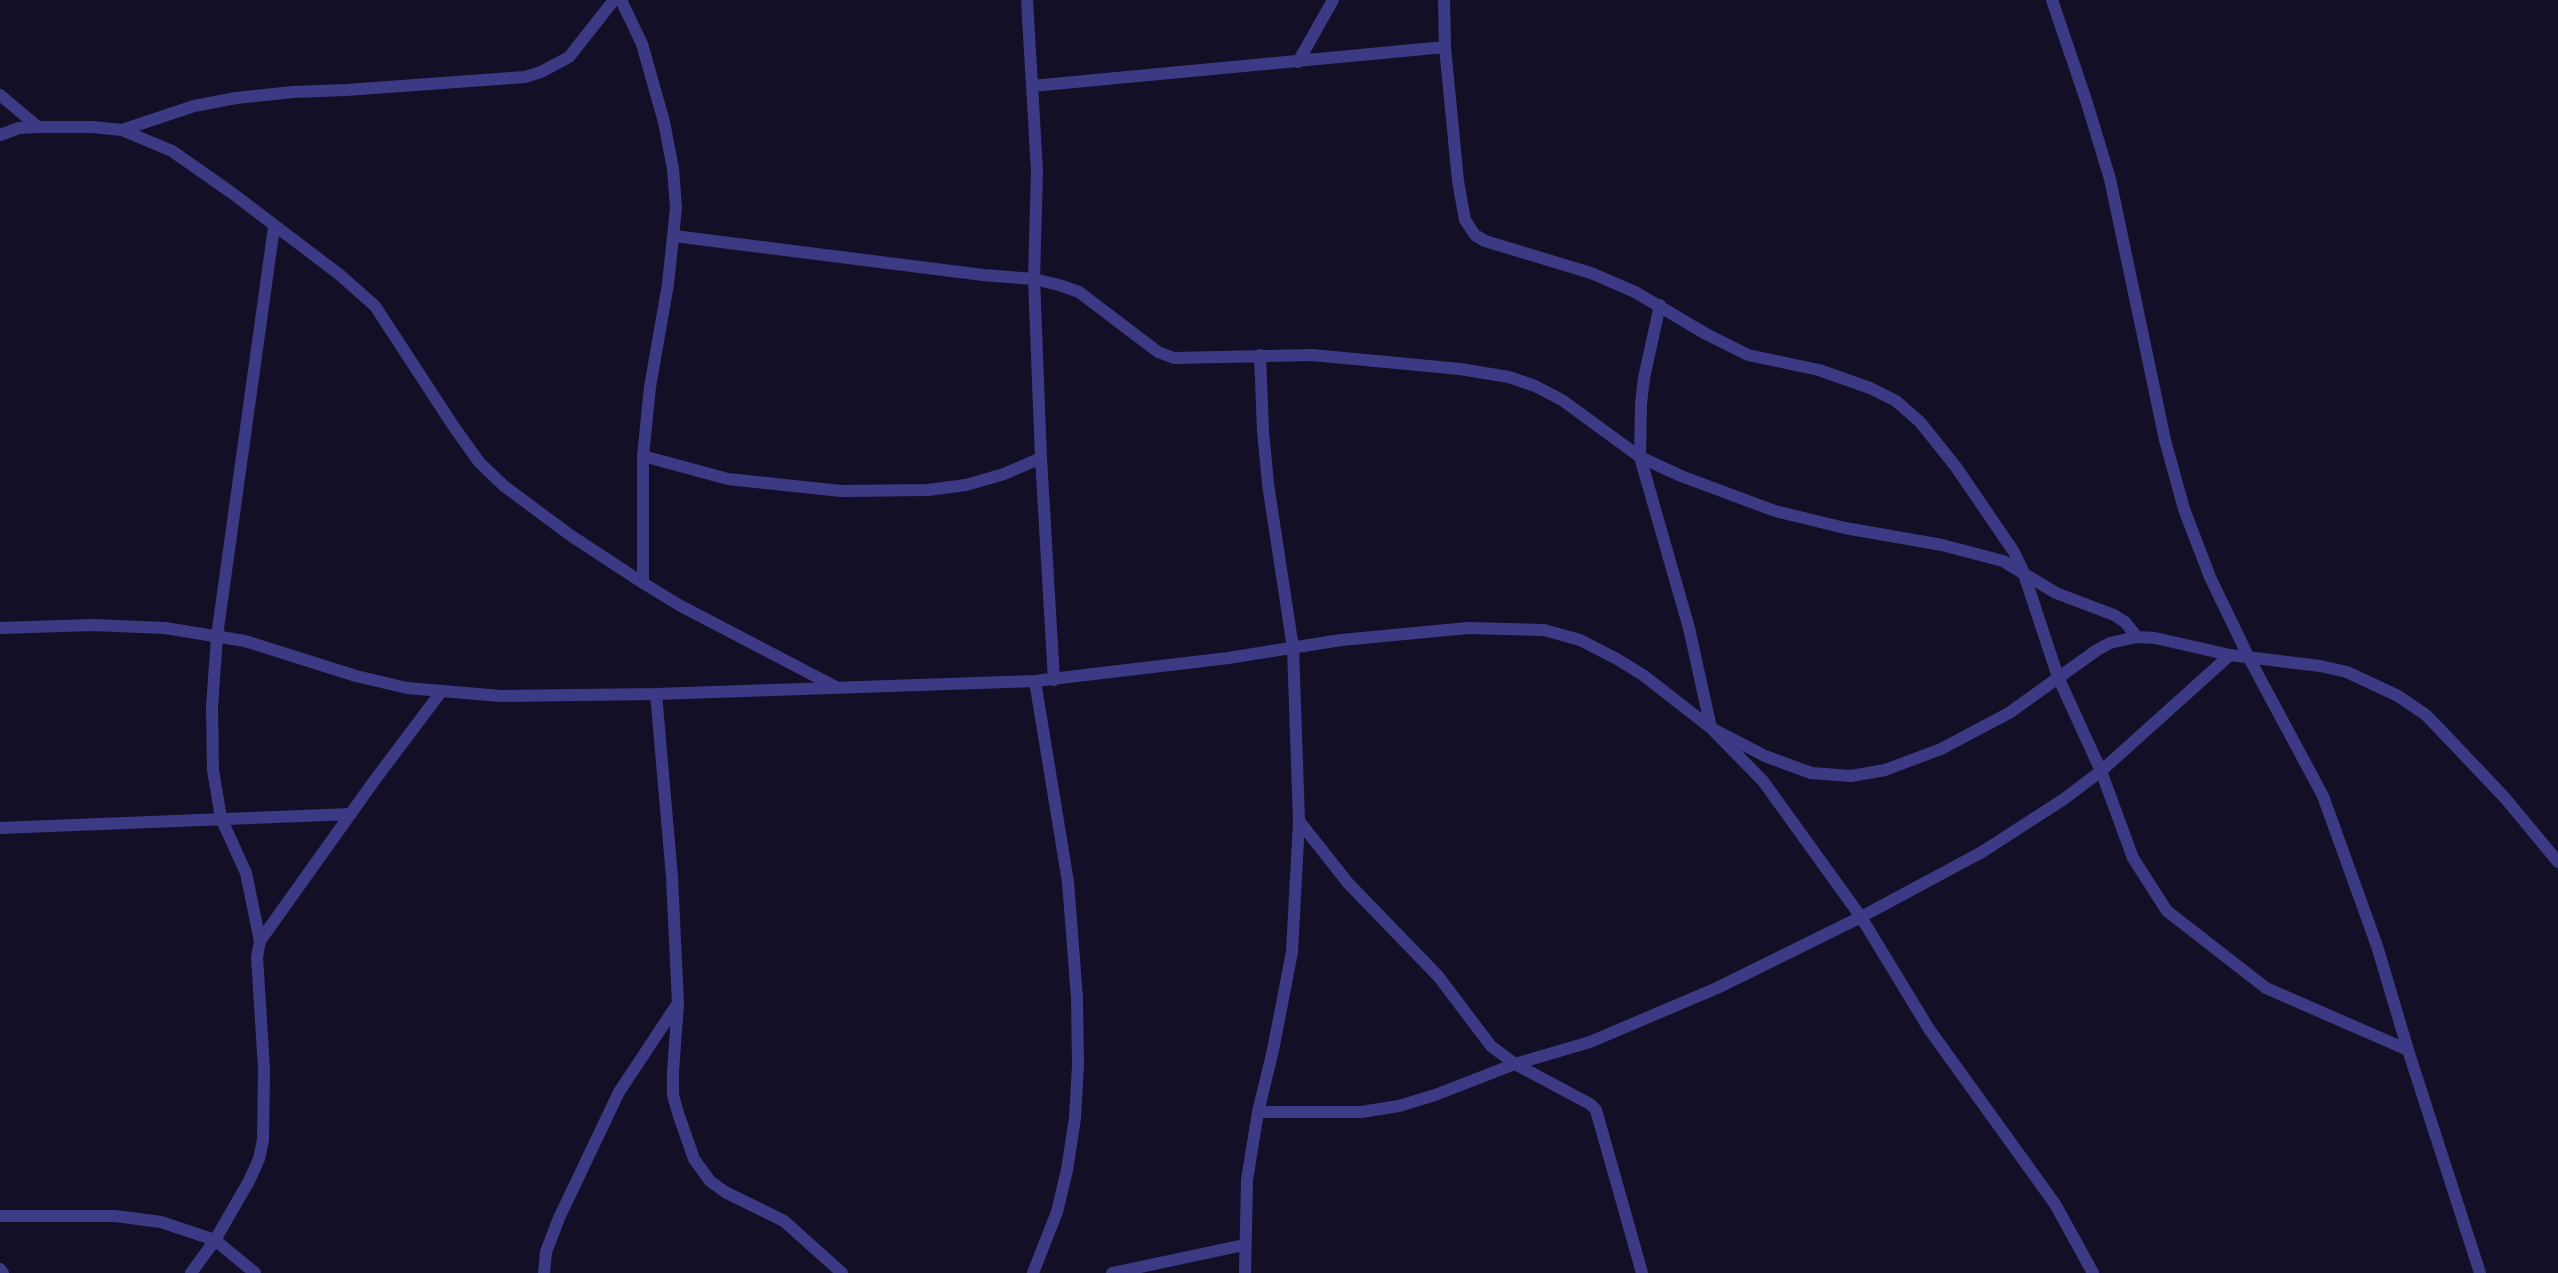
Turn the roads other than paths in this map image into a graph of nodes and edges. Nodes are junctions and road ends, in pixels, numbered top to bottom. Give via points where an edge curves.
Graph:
1 (614, 0) edge
2 (621, 0) edge
3 (1027, 0) edge
4 (1333, 0) edge
5 (1444, 0) edge
6 (2052, 0) edge
7 (1445, 47) junction
8 (1298, 62) junction
9 (1032, 86) junction
10 (0, 94) edge
11 (38, 127) junction
12 (122, 130) junction
13 (0, 135) edge
14 (274, 227) junction
15 (674, 236) junction
16 (1034, 279) junction
17 (1660, 306) junction
18 (1260, 356) junction
19 (643, 456) junction
20 (1640, 457) junction
21 (1041, 458) junction
22 (2023, 571) junction
23 (643, 583) junction
24 (0, 628) edge
25 (217, 636) junction
26 (2137, 637) junction
27 (1294, 648) junction
28 (2230, 655) junction
29 (2248, 658) junction
30 (2058, 677) junction
31 (1054, 680) junction
32 (1035, 681) junction
33 (836, 687) junction
34 (441, 692) junction
35 (656, 694) junction
36 (1711, 728) junction
37 (2101, 771) junction
38 (351, 814) junction
39 (221, 818) junction
40 (1299, 821) junction
41 (0, 828) edge
42 (2558, 862) edge
43 (1862, 917) junction
44 (260, 941) junction
45 (678, 1004) junction
46 (2408, 1050) junction
47 (1515, 1064) junction
48 (1258, 1112) junction
49 (0, 1216) edge
50 (215, 1240) junction
51 (1244, 1245) junction
52 (0, 1269) edge
53 (3, 1273) edge
54 (191, 1273) edge
55 (255, 1273) edge
56 (544, 1273) edge
57 (842, 1273) edge
58 (1033, 1273) edge
59 (1112, 1273) edge
60 (1245, 1273) edge
61 (1642, 1273) edge
62 (2093, 1273) edge
63 (2480, 1273) edge

1 - 12 street via 569,57 525,77 236,98 194,106
2 - 15 street via 642,44 664,122 673,169
3 - 9 street
4 - 8 street
5 - 7 street
6 - 29 street via 2110,178 2165,440 2184,509 2210,577
7 - 8 street
7 - 17 street via 1462,210 1470,228 1485,241 1592,273
8 - 9 street
9 - 16 street via 1037,171
10 - 11 street
11 - 12 street
11 - 13 street via 19,128
12 - 14 street via 172,151
14 - 23 street via 340,275 375,306 479,462 570,535
14 - 25 street
15 - 16 street
15 - 19 street via 650,387
16 - 18 street via 1079,292 1166,356
16 - 21 street
17 - 20 street via 1644,378
17 - 22 street via 1748,355 1820,370 1896,401 1920,422 1956,467 2005,538
18 - 20 street via 1341,357 1509,377 1562,400
18 - 27 street via 1268,484
19 - 21 street via 728,479 841,491 928,490 966,485 1004,474
19 - 23 street
20 - 22 street via 1775,511 1844,528 1978,553
20 - 36 street via 1689,628
21 - 31 street
22 - 26 street via 2056,592 2114,615 2125,622
22 - 30 street
23 - 33 street
24 - 25 street via 131,626
25 - 34 street via 244,641 356,676
25 - 39 street via 211,733
26 - 28 street
26 - 30 street via 2097,650
27 - 31 street
27 - 36 street via 1341,640 1468,628 1544,630 1580,640 1617,659
27 - 40 street
28 - 29 street
28 - 37 street
29 - 42 street via 2347,672 2398,696 2426,715 2505,798
29 - 46 street via 2323,796 2378,946
30 - 36 street via 2009,713 1941,749 1885,770 1851,776 1811,772 1765,756
30 - 37 street
31 - 32 street
32 - 33 street
32 - 58 street via 1068,882 1077,998 1078,1065 1076,1118 1067,1170 1057,1212
33 - 35 street
34 - 35 street via 501,696
34 - 38 street
35 - 45 street via 672,877
36 - 43 street via 1763,781
37 - 43 street via 1982,852
37 - 46 street via 2133,858 2167,911 2266,988
38 - 39 street
38 - 44 street
39 - 41 street
39 - 44 street via 246,873
40 - 47 street via 1348,883 1438,976 1491,1046
40 - 48 street via 1292,952
43 - 47 street via 1708,992 1590,1042
43 - 62 street via 1929,1029 2055,1204
44 - 50 street via 257,957 264,1069 263,1140 249,1181
45 - 56 street via 619,1092 559,1218 546,1252
45 - 57 street via 673,1095 699,1169 725,1192 784,1221
46 - 63 street
47 - 48 street via 1435,1096 1399,1106 1361,1112
47 - 61 street via 1596,1110
48 - 51 street via 1247,1180
49 - 50 street via 114,1216 160,1222
50 - 54 street
50 - 55 street
51 - 59 street
51 - 60 street
52 - 53 street

